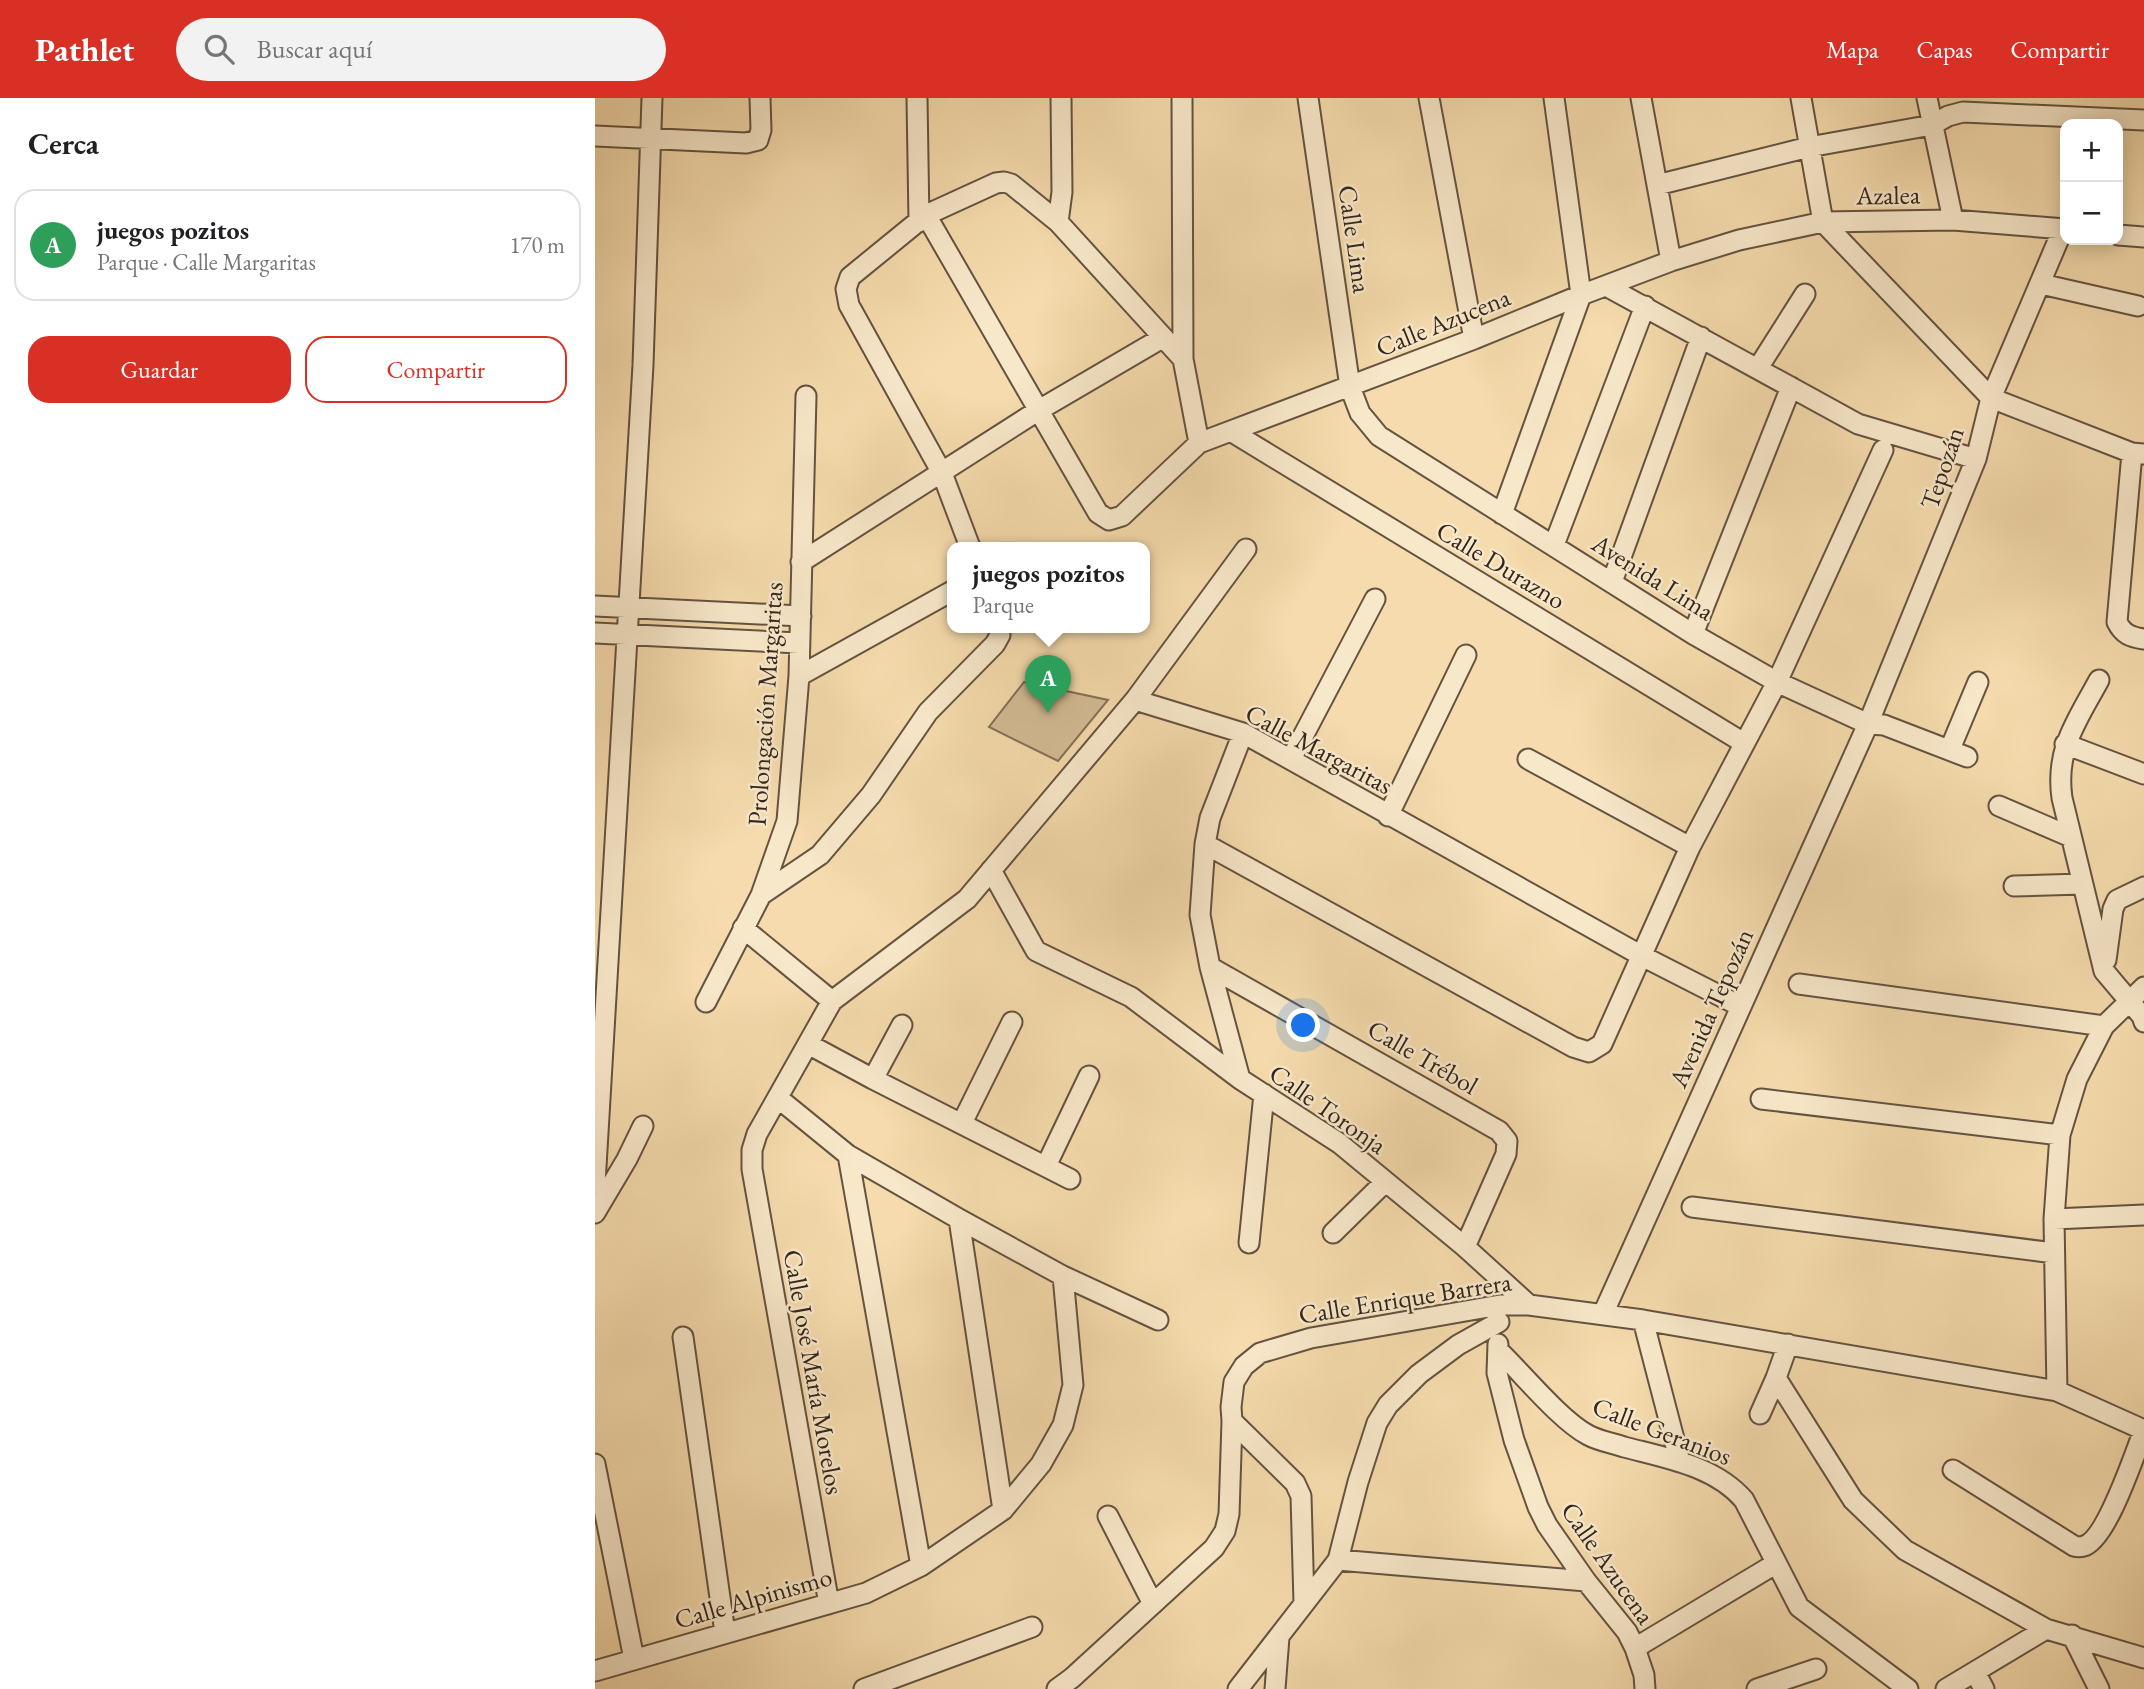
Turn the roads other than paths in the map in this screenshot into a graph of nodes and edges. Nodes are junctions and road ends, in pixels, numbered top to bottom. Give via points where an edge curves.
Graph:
1 (652, 98) edge
2 (760, 98) edge
3 (918, 98) edge
4 (1061, 98) edge
5 (1182, 98) edge
6 (1308, 98) edge
7 (1429, 98) edge
8 (1553, 98) edge
9 (1641, 98) edge
10 (1801, 98) edge
11 (1927, 98) edge
12 (2028, 107) edge
13 (2144, 120) edge
14 (1932, 125) junction
15 (595, 136) edge
16 (649, 139) junction
17 (1809, 148) junction
18 (1657, 185) junction
19 (922, 218) junction
20 (1952, 220) junction
21 (1058, 222) junction
22 (1823, 222) junction
23 (2060, 229) edge
24 (2123, 235) edge
25 (2144, 237) edge
26 (2060, 239) edge
27 (1671, 261) junction
28 (2041, 284) junction
29 (1606, 286) junction
30 (1805, 294) dead end
31 (1581, 295) junction
32 (1645, 306) junction
33 (2138, 306) dead end
34 (1701, 337) junction
35 (1162, 338) junction
36 (1474, 339) junction
37 (1183, 359) junction
38 (1758, 368) junction
39 (1350, 387) junction
40 (1791, 387) junction
41 (806, 396) dead end
42 (1991, 398) junction
43 (1039, 410) junction
44 (1232, 432) junction
45 (1199, 443) junction
46 (1882, 450) dead end
47 (2138, 453) edge
48 (1976, 459) junction
49 (942, 473) junction
50 (1502, 514) junction
51 (968, 542) edge
52 (1554, 545) junction
53 (1247, 550) dead end
54 (801, 562) junction
55 (1612, 582) junction
56 (947, 594) edge
57 (1375, 599) dead end
58 (595, 606) edge
59 (628, 608) junction
60 (801, 616) junction
61 (595, 633) edge
62 (1000, 633) edge
63 (1693, 634) junction
64 (626, 635) junction
65 (2144, 639) edge
66 (799, 643) junction
67 (1466, 655) dead end
68 (799, 676) junction
69 (2099, 680) dead end
70 (1777, 682) junction
71 (1978, 682) dead end
72 (1135, 700) junction
73 (1868, 724) junction
74 (1243, 733) junction
75 (1744, 743) junction
76 (2064, 744) junction
77 (1291, 759) junction
78 (1528, 760) dead end
79 (2144, 774) edge
80 (1999, 806) dead end
81 (1388, 816) junction
82 (2071, 837) junction
83 (1205, 844) junction
84 (1690, 847) junction
85 (992, 870) junction
86 (2082, 884) junction
87 (2014, 886) dead end
88 (2144, 887) edge
89 (761, 895) junction
90 (743, 928) junction
91 (1642, 956) junction
92 (1210, 967) junction
93 (2104, 971) junction
94 (1799, 984) dead end
95 (2144, 987) edge
96 (2129, 1000) junction
97 (832, 1001) junction
98 (706, 1002) dead end
99 (1740, 1006) junction
100 (1012, 1022) dead end
101 (2144, 1022) edge
102 (902, 1024) dead end
103 (2104, 1026) junction
104 (809, 1044) junction
105 (1089, 1076) dead end
106 (873, 1079) junction
107 (1240, 1079) junction
108 (1264, 1094) junction
109 (778, 1098) junction
110 (1761, 1100) dead end
111 (597, 1105) edge
112 (962, 1123) junction
113 (643, 1126) dead end
114 (2060, 1135) junction
115 (848, 1155) junction
116 (1046, 1166) junction
117 (1070, 1179) dead end
118 (1385, 1182) junction
119 (595, 1184) edge
120 (1692, 1207) dead end
121 (595, 1213) edge
122 (2144, 1215) edge
123 (959, 1219) junction
124 (2054, 1219) junction
125 (1333, 1233) dead end
126 (1249, 1243) dead end
127 (1465, 1247) junction
128 (2054, 1252) junction
129 (1063, 1276) junction
130 (1528, 1305) junction
131 (1499, 1313) junction
132 (1603, 1314) junction
133 (1158, 1320) dead end
134 (1643, 1320) junction
135 (683, 1337) dead end
136 (1788, 1344) junction
137 (1498, 1350) junction
138 (1776, 1378) junction
139 (2057, 1391) junction
140 (1760, 1414) dead end
141 (1233, 1421) junction
142 (2144, 1430) edge
143 (1680, 1462) junction
144 (595, 1464) edge
145 (1953, 1469) dead end
146 (1003, 1510) junction
147 (1108, 1517) dead end
148 (1338, 1560) junction
149 (1775, 1564) junction
150 (922, 1566) junction
151 (1586, 1581) junction
152 (1304, 1603) junction
153 (829, 1604) junction
154 (1153, 1604) junction
155 (1033, 1627) dead end
156 (2046, 1629) junction
157 (725, 1633) junction
158 (2072, 1635) junction
159 (1279, 1637) junction
160 (1635, 1648) junction
161 (2144, 1658) edge
162 (634, 1659) junction
163 (1816, 1669) dead end
164 (595, 1671) edge
165 (1980, 1680) edge
166 (1068, 1685) edge
167 (864, 1689) edge
168 (1238, 1689) edge
169 (1275, 1689) edge
170 (1645, 1689) edge
171 (1757, 1689) edge
172 (1908, 1689) edge
173 (1946, 1689) edge
174 (2099, 1689) edge

1 - 16 street
2 - 16 street via 758,140
3 - 19 street
4 - 21 street
5 - 37 street
6 - 39 street, Calle Lima
7 - 36 street
8 - 31 street
9 - 18 street
10 - 17 street
11 - 14 street
12 - 13 street
12 - 14 street via 1963,112
14 - 17 street
14 - 20 street
15 - 16 street
16 - 59 street via 643,365
17 - 18 street
17 - 22 street
18 - 27 street
19 - 21 street via 1004,182
19 - 43 street
19 - 49 street via 850,277 846,289 849,304
20 - 22 street, Azalea
20 - 23 street, Azalea
21 - 35 street
22 - 27 street, Calle Azucena
22 - 42 street
24 - 25 street
26 - 28 street, Tepozán
27 - 29 street, Calle Azucena
28 - 33 street
28 - 42 street, Tepozán
29 - 31 street, Calle Azucena
29 - 32 street
30 - 38 street
31 - 36 street, Calle Azucena
31 - 50 street
32 - 34 street
32 - 52 street
34 - 38 street
34 - 55 street
35 - 37 street
35 - 43 street
36 - 39 street, Calle Azucena
37 - 45 street
38 - 40 street
39 - 44 street, Calle Azucena
39 - 50 street, Avenida Lima via 1360,413 1379,436
40 - 48 street via 1858,424
40 - 63 street
41 - 54 street, Prolongación Margaritas
42 - 47 street
42 - 48 street, Tepozán
43 - 45 street, Calle Azucena via 1098,513 1109,520 1122,516
43 - 49 street
44 - 45 street, Calle Azucena
44 - 75 street, Calle Durazno
46 - 70 street
47 - 65 street via 2117,622 2122,632
48 - 73 street, Tepozán
49 - 51 street
49 - 54 street
50 - 52 street, Avenida Lima
52 - 55 street, Avenida Lima
53 - 72 street
54 - 60 street, Prolongación Margaritas
55 - 63 street, Avenida Lima
56 - 68 street
57 - 77 street
58 - 59 street
59 - 60 street
59 - 64 street
60 - 66 street, Prolongación Margaritas
61 - 64 street
62 - 89 street via 995,644 927,712 871,795 820,855
63 - 70 street, Avenida Lima
64 - 66 street
64 - 111 street
66 - 68 street, Prolongación Margaritas
67 - 81 street
68 - 89 street, Prolongación Margaritas via 787,821
69 - 76 street
70 - 73 street, Avenida Lima
70 - 75 street
71 - 73 street, Avenida Lima via 1959,753 1884,725
72 - 74 street, Calle Margaritas
72 - 85 street
73 - 99 street, Avenida Tepozán
74 - 77 street, Calle Margaritas
74 - 83 street, Calle Toronja via 1210,818
75 - 84 street
76 - 79 street
76 - 82 street via 2059,777
77 - 81 street, Calle Margaritas
78 - 84 street
80 - 82 street
81 - 91 street, Calle Margaritas
82 - 86 street
83 - 91 street via 1589,1052 1602,1044
83 - 92 street, Calle Toronja via 1201,915
84 - 91 street
85 - 97 street via 967,899
85 - 107 street via 1036,951 1131,997
86 - 87 street
86 - 93 street
88 - 93 street via 2117,900
89 - 90 street, Prolongación Margaritas
90 - 97 street
90 - 98 street, Prolongación Margaritas
91 - 99 street, Calle Margaritas
92 - 107 street, Calle Toronja
92 - 127 street, Calle Trébol via 1499,1131 1507,1141 1506,1154
93 - 96 street
94 - 103 street
95 - 96 street
96 - 101 street
96 - 103 street
97 - 104 street
99 - 132 street, Avenida Tepozán
100 - 112 street
102 - 106 street
103 - 114 street via 2077,1079
104 - 106 street
104 - 109 street
105 - 116 street
106 - 112 street
107 - 108 street, Calle Toronja
108 - 118 street, Calle Toronja via 1339,1143
108 - 126 street
109 - 115 street
109 - 153 street, Calle José María Morelos via 757,1134 752,1169
110 - 114 street
111 - 119 street
112 - 116 street
113 - 121 street
114 - 124 street
115 - 123 street
115 - 150 street
116 - 117 street
118 - 125 street
118 - 127 street, Calle Toronja
120 - 128 street
122 - 124 street
123 - 129 street
123 - 146 street
124 - 128 street
127 - 130 street, Calle Toronja
128 - 139 street
129 - 133 street
129 - 146 street, Calle Alpinismo via 1073,1385 1063,1425 1041,1464
130 - 131 street, Calle Enrique Barrera
130 - 132 street, Calle Enrique Barrera
131 - 137 street, Calle Azucena
131 - 141 street, Calle Enrique Barrera via 1311,1338 1260,1353 1234,1382
131 - 148 street via 1419,1374 1388,1405 1377,1423
132 - 134 street, Calle Enrique Barrera
134 - 136 street, Calle Enrique Barrera
134 - 143 street
135 - 157 street
136 - 138 street
136 - 139 street, Calle Enrique Barrera
137 - 143 street, Calle Geranios via 1589,1436
137 - 151 street, Calle Azucena via 1497,1373 1514,1440 1538,1507
138 - 140 street
138 - 156 street via 1853,1500 1896,1541
139 - 142 street, Calle Enrique Barrera
141 - 152 street via 1295,1483 1301,1496
141 - 154 street, Calle Enrique Barrera via 1225,1531 1214,1548
142 - 145 street via 2116,1505 2083,1547 2074,1546
143 - 149 street, Calle Geranios via 1734,1488
144 - 162 street
146 - 150 street, Calle Alpinismo
147 - 154 street
148 - 151 street
148 - 152 street
149 - 160 street
149 - 172 street, Calle Geranios via 1799,1607
150 - 153 street, Calle Alpinismo via 866,1593
151 - 160 street, Calle Azucena
152 - 159 street
153 - 157 street, Calle Alpinismo
154 - 166 street, Calle Enrique Barrera
155 - 167 street
156 - 158 street
156 - 165 street
157 - 162 street, Calle Alpinismo
158 - 161 street
158 - 174 street
159 - 168 street
159 - 169 street
160 - 170 street, Calle Azucena
162 - 164 street, Calle Alpinismo
163 - 171 street
165 - 173 street

